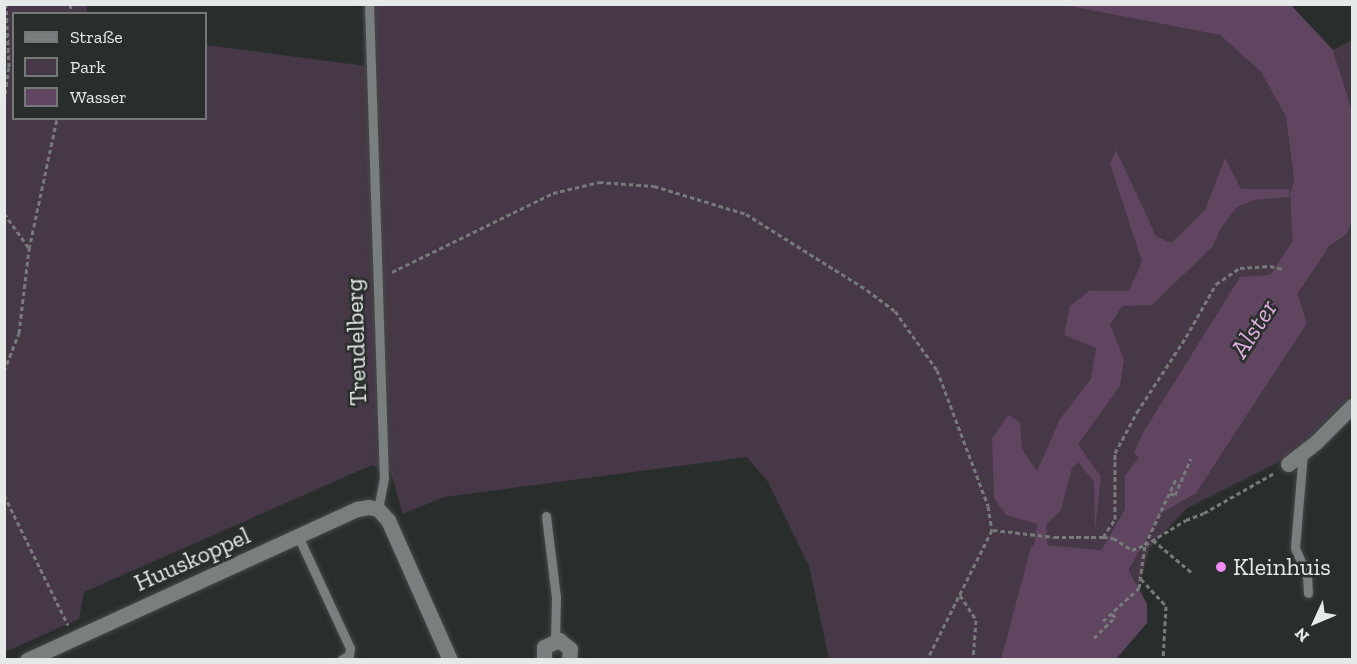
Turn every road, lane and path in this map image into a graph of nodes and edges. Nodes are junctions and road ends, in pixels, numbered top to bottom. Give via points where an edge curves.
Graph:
1 (6, 4) edge
2 (369, 4) edge
3 (4, 101) edge
4 (57, 120) edge
5 (4, 213) edge
6 (29, 249) junction
7 (1282, 269) dead end
8 (376, 280) junction
9 (4, 371) edge
10 (1353, 406) edge
11 (1303, 452) junction
12 (1191, 458) dead end
13 (1288, 464) joint
14 (1176, 479) dead end
15 (1170, 493) junction
16 (4, 495) edge
17 (378, 509) junction
18 (546, 516) dead end
19 (992, 530) junction
20 (298, 536) junction
21 (1103, 537) junction
22 (1153, 540) junction
23 (1145, 545) junction
24 (1191, 572) dead end
25 (1141, 579) junction
26 (1308, 593) dead end
27 (960, 595) junction
28 (1111, 614) junction
29 (1103, 621) dead end
30 (74, 638) junction
31 (1094, 638) dead end
32 (555, 642) junction
33 (27, 660) edge
34 (341, 660) edge
35 (450, 660) edge
36 (544, 660) edge
37 (569, 660) edge
38 (927, 660) edge
39 (974, 660) edge
40 (1163, 660) edge

1 - 3 path via 9,67
2 - 8 lane, Treudelberg
4 - 6 path
5 - 6 path
6 - 9 path via 19,333
7 - 21 path via 1240,268 1215,284 1115,453 1115,519
8 - 17 lane, Treudelberg via 384,478
8 - 19 path via 553,193 599,182 654,186 746,214 895,311 938,370 988,506
10 - 11 street
11 - 13 street
11 - 26 lane via 1295,548 1307,575
12 - 15 path via 1175,495
13 - 22 path
14 - 15 path
15 - 23 path
16 - 30 path
17 - 20 street, Huuskoppel via 357,509
17 - 35 street via 388,520
18 - 32 lane via 556,597
19 - 21 path via 1031,536
19 - 27 path
20 - 30 street, Huuskoppel
20 - 34 lane via 350,648 349,655
21 - 23 path via 1113,538 1131,550
22 - 23 path
22 - 24 path
23 - 25 path
25 - 28 path via 1139,588
25 - 40 path via 1166,606
27 - 38 path
27 - 39 path via 975,620
28 - 29 path
28 - 31 path via 1115,617
30 - 33 street, Huuskoppel
32 - 36 street via 544,647
32 - 37 street via 560,640 570,648

